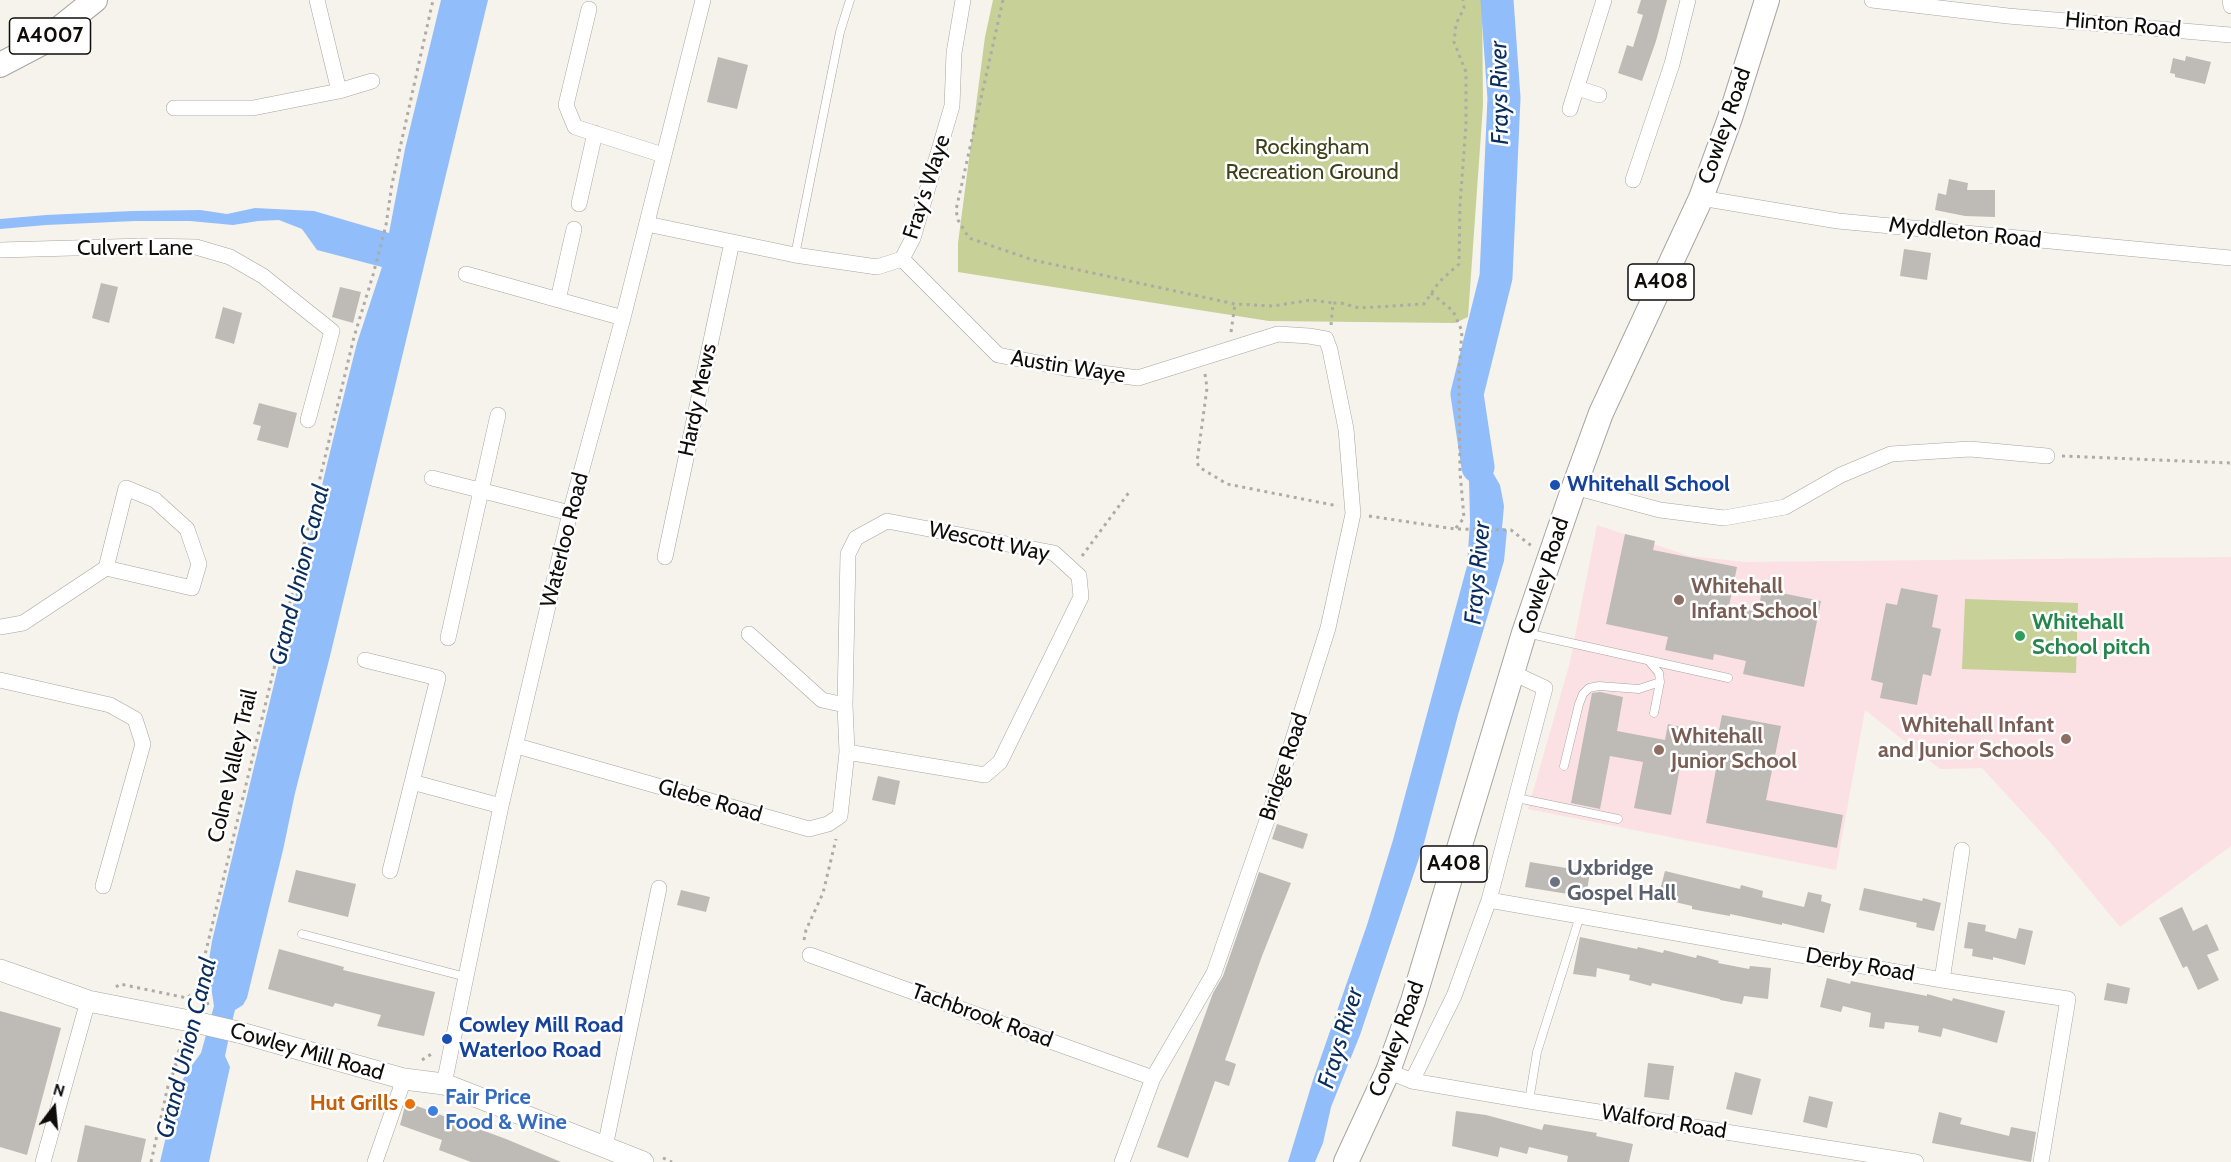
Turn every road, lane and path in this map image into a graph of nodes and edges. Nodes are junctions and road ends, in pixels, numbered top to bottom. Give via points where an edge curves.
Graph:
1 (95, 0) edge
2 (317, 0) edge
3 (433, 0) edge
4 (703, 0) edge
5 (850, 0) edge
6 (963, 0) edge
7 (1003, 0) edge
8 (1463, 0) edge
9 (1604, 0) edge
10 (1688, 0) edge
11 (1767, 0) edge
12 (1872, 0) edge
13 (2230, 0) edge
14 (2231, 6) edge
15 (589, 9) dead end
16 (2231, 35) edge
17 (0, 65) edge
18 (372, 81) dead end
19 (1577, 88) junction
20 (339, 91) junction
21 (1599, 95) dead end
22 (174, 108) dead end
23 (1570, 109) dead end
24 (595, 133) junction
25 (663, 155) junction
26 (1633, 180) dead end
27 (1701, 198) junction
28 (579, 204) dead end
29 (647, 224) junction
30 (574, 228) dead end
31 (732, 242) junction
32 (0, 250) edge
33 (795, 255) junction
34 (2231, 258) edge
35 (902, 259) junction
36 (466, 274) dead end
37 (1431, 293) junction
38 (558, 300) junction
39 (1333, 303) junction
40 (1235, 304) junction
41 (623, 318) junction
42 (1330, 350) junction
43 (1227, 351) junction
44 (1203, 357) junction
45 (498, 415) dead end
46 (308, 420) dead end
47 (2047, 456) joint
48 (2231, 463) edge
49 (432, 478) dead end
50 (1574, 487) junction
51 (481, 490) junction
52 (1130, 491) dead end
53 (570, 513) junction
54 (1353, 514) junction
55 (1455, 529) junction
56 (665, 558) dead end
57 (1548, 561) junction
58 (106, 568) junction
59 (1072, 570) junction
60 (0, 627) edge
61 (1524, 633) junction
62 (749, 634) dead end
63 (448, 638) dead end
64 (365, 660) dead end
65 (1648, 660) junction
66 (1513, 673) junction
67 (1728, 678) dead end
68 (0, 680) edge
69 (1660, 682) junction
70 (845, 705) junction
71 (1654, 713) dead end
72 (516, 746) junction
73 (847, 752) junction
74 (1564, 766) dead end
75 (412, 782) junction
76 (1517, 798) junction
77 (501, 806) junction
78 (840, 816) junction
79 (1618, 819) dead end
80 (1962, 850) dead end
81 (390, 871) dead end
82 (103, 886) dead end
83 (659, 888) dead end
84 (1489, 900) junction
85 (1580, 916) junction
86 (806, 930) dead end
87 (302, 934) dead end
88 (810, 954) dead end
89 (0, 970) edge
90 (204, 974) junction
91 (466, 977) junction
92 (1942, 980) junction
93 (110, 991) dead end
94 (88, 1001) junction
95 (199, 1024) junction
96 (174, 1060) dead end
97 (176, 1066) junction
98 (1388, 1071) junction
99 (1153, 1078) junction
100 (404, 1079) junction
101 (1412, 1081) junction
102 (444, 1084) junction
103 (1529, 1101) junction
104 (605, 1147) junction
105 (43, 1162) edge
106 (151, 1162) edge
107 (375, 1162) edge
108 (643, 1162) edge
109 (1122, 1162) edge
110 (1346, 1162) edge
111 (1916, 1162) edge
112 (2042, 1162) edge

1 - 17 main road, A4007 via 40,44
2 - 20 street
3 - 90 path, Colne Valley Trail via 386,225 354,337 204,959
4 - 25 street, Waterloo Road
5 - 33 lane via 840,32
6 - 35 street, Fray's Waye via 954,53 952,106 913,238
7 - 40 path via 956,210 963,231 969,238 1033,260
8 - 37 path via 1454,42 1466,72 1459,264
9 - 19 street
10 - 26 street via 1672,64
11 - 27 main road, Cowley Road / A408
12 - 16 street, Hinton Road
13 - 14 street
15 - 24 street via 566,105 575,128
18 - 20 street
19 - 21 street
19 - 23 street
20 - 22 street via 253,108
24 - 25 street
24 - 28 street
25 - 29 street, Waterloo Road
27 - 34 street, Myddleton Road via 1838,221
27 - 50 main road, Cowley Road / A408 via 1601,413
29 - 31 street, Fray's Waye
29 - 41 street, Waterloo Road
30 - 38 street
31 - 33 street, Fray's Waye
31 - 56 street, Hardy Mews
32 - 46 street, Culvert Lane via 196,247 230,257 263,276 332,331
33 - 35 street, Fray's Waye via 877,267
35 - 44 street, Austin Waye via 998,355 1138,378
36 - 38 street
37 - 39 path via 1424,304 1359,308
37 - 55 path via 1453,311 1462,331 1459,461 1464,518
38 - 41 street
39 - 40 path via 1311,300 1273,306
39 - 42 path
40 - 43 path
41 - 53 street, Waterloo Road
42 - 43 street, Austin Waye via 1326,339 1278,334
42 - 54 street, Bridge Road via 1346,429
43 - 44 street, Austin Waye
44 - 54 path via 1207,388 1199,467 1227,484 1338,506
45 - 51 street
47 - 48 path
47 - 50 street via 1970,449 1891,454 1841,475 1785,507 1724,518 1660,510
49 - 51 street
50 - 57 main road, Cowley Road / A408
51 - 53 street
51 - 63 street
52 - 59 path
53 - 72 street, Waterloo Road
54 - 55 path
54 - 99 street, Bridge Road via 1328,628 1214,973
55 - 57 path via 1511,530
57 - 61 main road, Cowley Road / A408
58 - 58 street via 126,488 155,500 187,530 199,564 192,588
58 - 60 street via 23,622
59 - 70 street, Wescott Way via 1054,553 887,521 856,538 848,554
59 - 73 street, Wescott Way via 1079,576 1081,597 999,762 986,775
61 - 65 lane
61 - 66 main road, Cowley Road / A408
62 - 70 street via 822,700
64 - 75 street via 438,678
65 - 67 lane
65 - 69 lane via 1659,673
66 - 76 street via 1545,688
66 - 98 main road, Cowley Road / A408
68 - 82 street via 110,705 135,719 144,744
69 - 71 lane
69 - 74 lane via 1639,689 1589,688 1579,704
70 - 73 street, Wescott Way
72 - 77 street, Waterloo Road
72 - 78 street, Glebe Road via 809,829
73 - 78 street
75 - 77 street
75 - 81 street
76 - 79 lane
76 - 84 street
77 - 91 street, Waterloo Road
78 - 86 path via 823,893
80 - 92 street
83 - 104 street
84 - 85 street, Derby Road
84 - 101 street via 1454,996
85 - 92 street, Derby Road
85 - 103 lane via 1537,1052
87 - 91 lane
88 - 99 street, Tachbrook Road
89 - 94 street, Cowley Mill Road
90 - 93 path via 195,992 187,998 120,984
90 - 95 path, Colne Valley Trail
91 - 102 street, Waterloo Road
92 - 112 street, Derby Road via 2068,999
94 - 95 street, Cowley Mill Road
94 - 105 street
95 - 97 path
95 - 100 street, Cowley Mill Road, bridge
96 - 97 path
97 - 106 path
98 - 101 street, Walford Road
98 - 110 main road, Cowley Road / A408
99 - 109 street, Bridge Road
100 - 102 street, Cowley Mill Road
100 - 107 street
101 - 103 street, Walford Road
102 - 104 street, Cowley Mill Road
103 - 111 street, Walford Road
104 - 108 street, Cowley Mill Road

